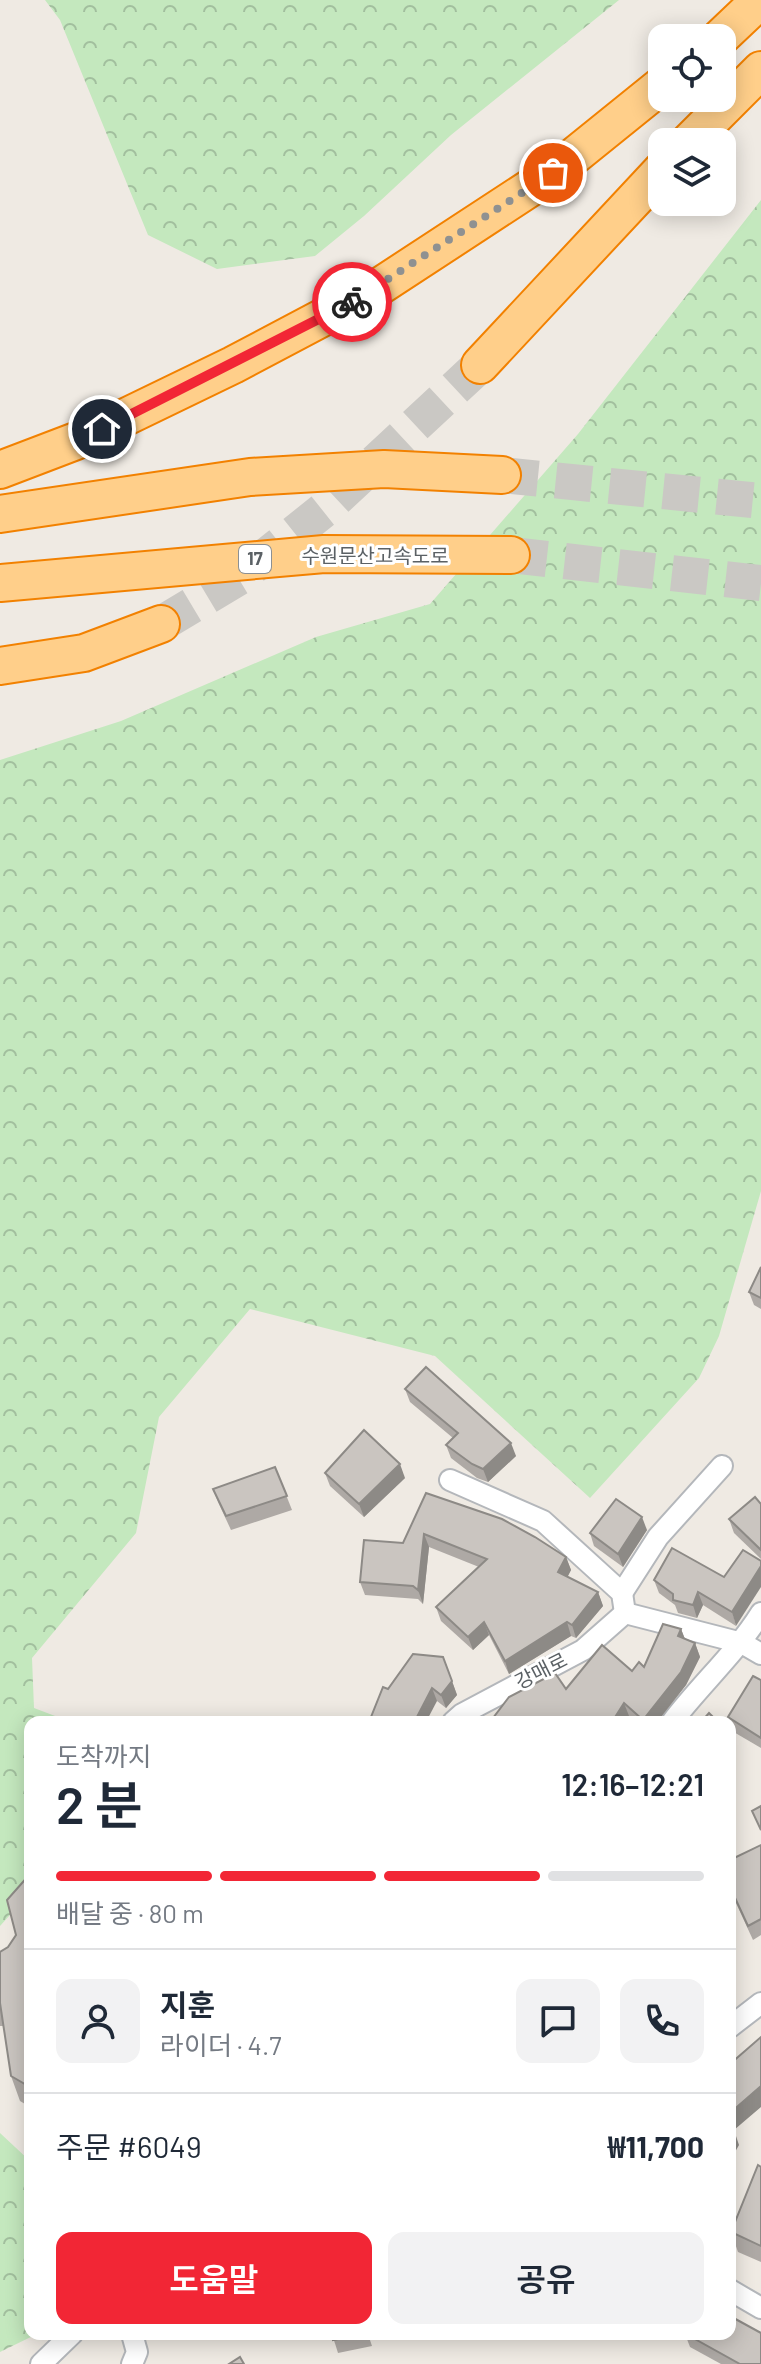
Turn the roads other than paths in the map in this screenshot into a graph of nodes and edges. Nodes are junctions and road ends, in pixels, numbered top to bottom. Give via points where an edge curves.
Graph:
1 (760, 0) edge
2 (735, 24) edge
3 (761, 70) edge
4 (648, 96) edge
5 (703, 128) edge
6 (648, 185) edge
7 (480, 365) tunnel mouth
8 (0, 470) edge
9 (502, 475) tunnel mouth
10 (0, 514) edge
11 (511, 555) tunnel mouth
12 (0, 583) edge
13 (161, 624) tunnel mouth
14 (0, 666) edge
15 (722, 1466) dead end
16 (450, 1480) dead end
17 (624, 1603) junction
18 (761, 1613) edge
19 (742, 1643) junction
20 (761, 1654) edge
21 (460, 1716) edge
22 (677, 1716) edge
23 (761, 2003) edge
24 (736, 2022) edge
25 (736, 2293) edge
26 (761, 2308) edge
27 (65, 2340) edge
28 (134, 2340) edge
29 (41, 2364) edge
30 (132, 2364) edge

1 - 2 highway
3 - 5 highway
4 - 8 highway via 553,173 371,292 76,441
6 - 7 highway
9 - 10 highway via 384,469 250,477
11 - 12 highway, 수원문산고속도로 / 17 via 324,554
13 - 14 highway via 84,653
15 - 17 street, 강매로 via 658,1537
16 - 17 street via 543,1521
17 - 19 street
17 - 21 street, 강매로 via 583,1650
18 - 19 street
19 - 20 street
19 - 22 street
23 - 24 street
25 - 26 street
27 - 29 street
28 - 30 street via 137,2352

